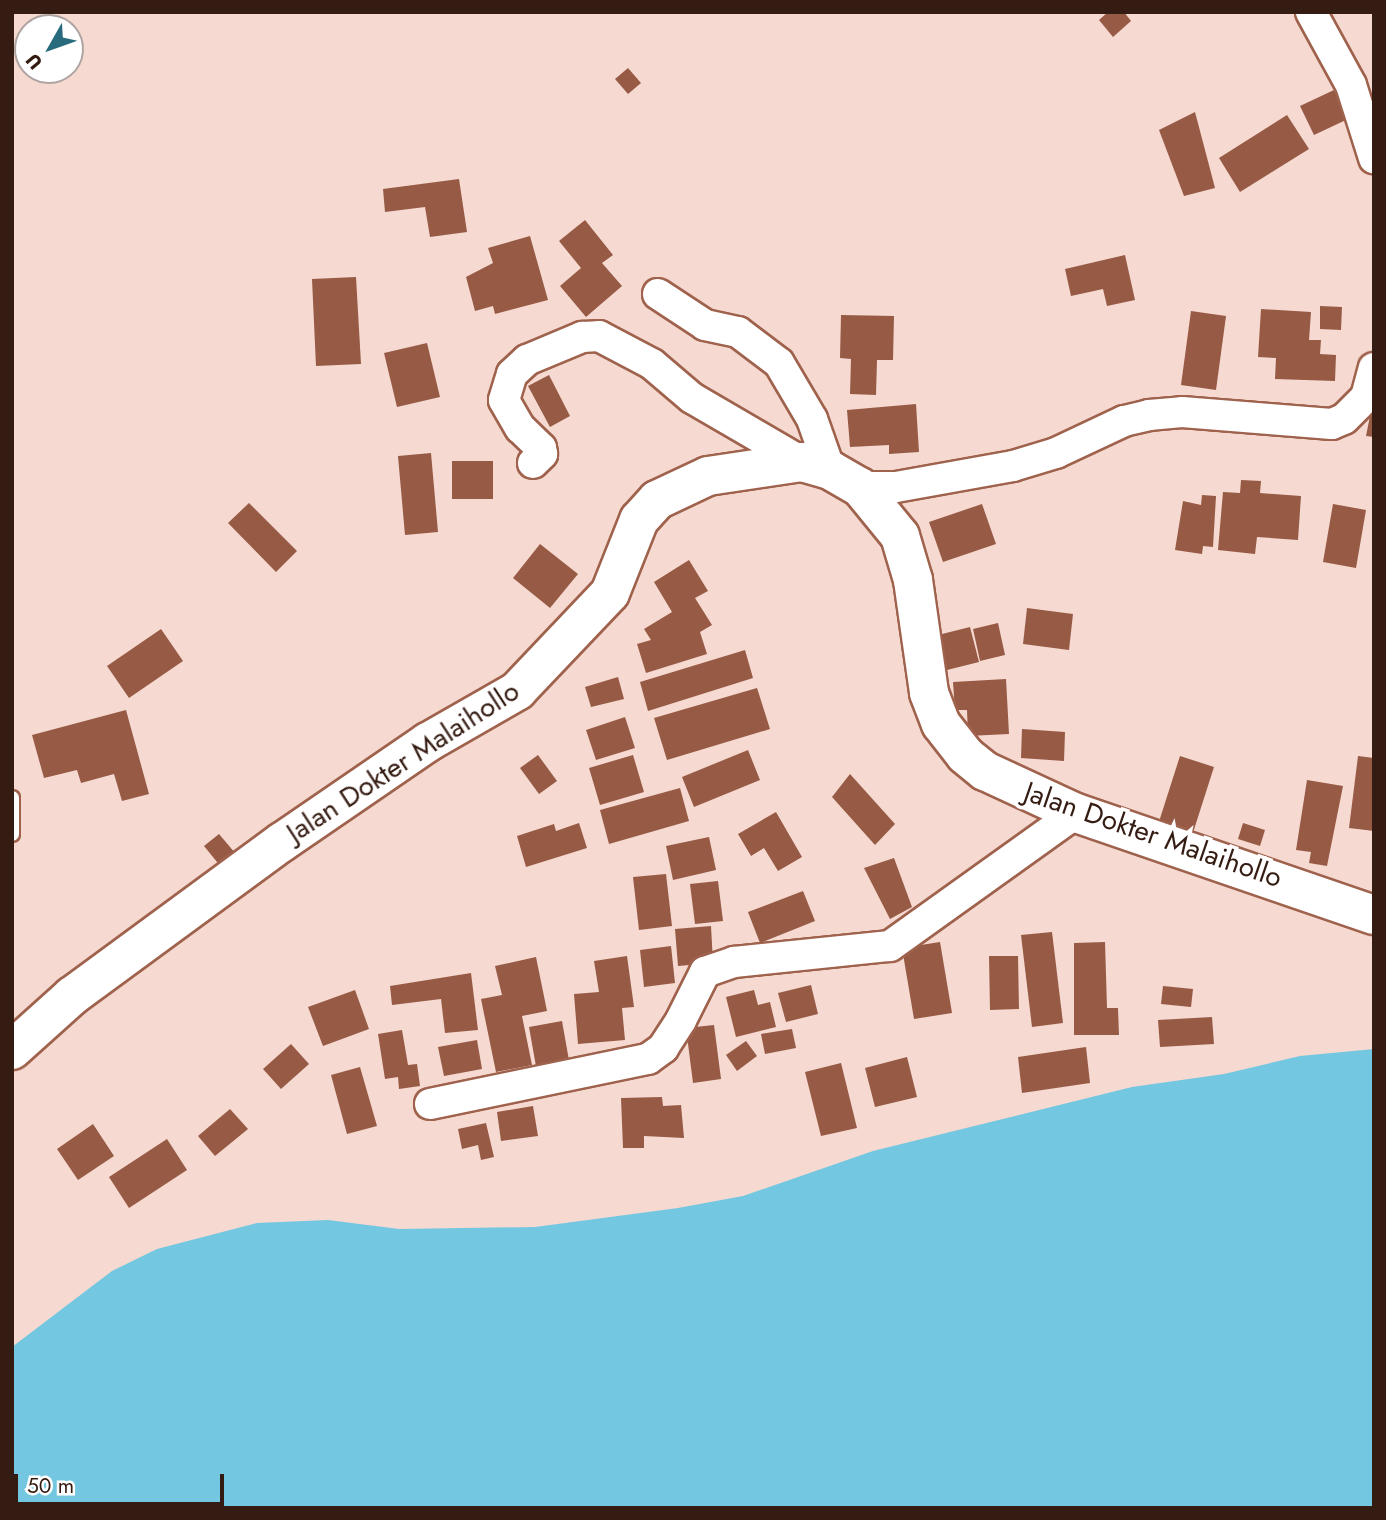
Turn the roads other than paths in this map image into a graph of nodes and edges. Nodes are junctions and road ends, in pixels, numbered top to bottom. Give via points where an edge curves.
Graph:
1 (1311, 12) edge
2 (1374, 158) edge
3 (658, 294) dead end
4 (1374, 368) edge
5 (533, 463) dead end
6 (830, 473) junction
7 (12, 798) edge
8 (1076, 813) junction
9 (12, 834) edge
10 (1374, 915) edge
11 (12, 1050) edge
12 (430, 1104) dead end

1 - 2 street via 1351,85
3 - 6 street via 705,326 738,332 779,363 812,419
4 - 6 street via 1366,397 1344,419 1332,424 1182,411 1103,429 1056,453 984,473 896,486
5 - 6 street via 542,454 541,448 520,428 505,400 512,373 527,360 582,337 599,336 652,364 691,398
6 - 8 main road, Jalan Dokter Malaihollo via 900,536 918,603 929,693 941,723 965,755 985,771
6 - 11 main road, Jalan Dokter Malaihollo via 708,476 657,500 639,520 611,593 517,691 428,742 282,842 72,996
7 - 9 lane
8 - 10 main road, Jalan Dokter Malaihollo
8 - 12 street via 890,946 734,962 705,972 663,1048 648,1059

